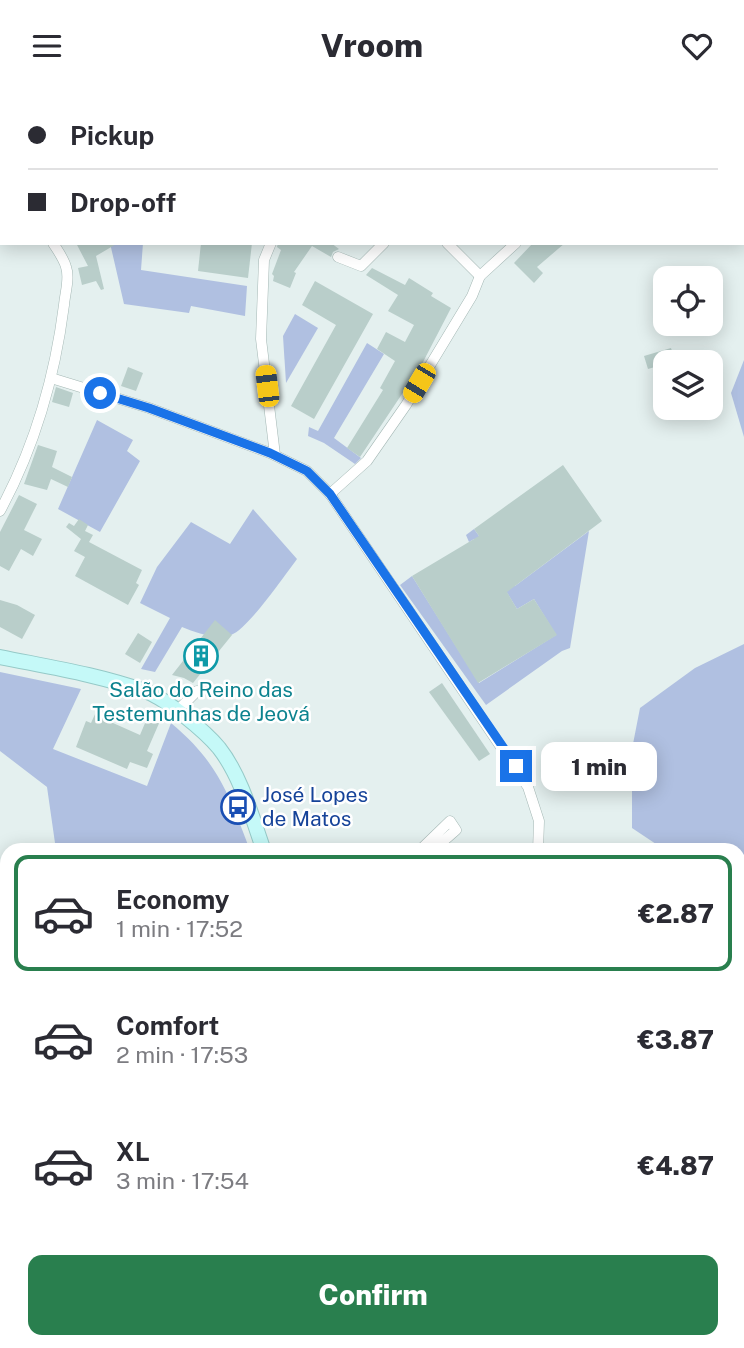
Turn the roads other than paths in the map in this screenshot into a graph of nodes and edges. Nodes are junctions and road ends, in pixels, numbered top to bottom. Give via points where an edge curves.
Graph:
1 (55, 245) edge
2 (270, 245) edge
3 (382, 245) edge
4 (449, 245) edge
5 (514, 245) edge
6 (338, 257) dead end
7 (480, 276) junction
8 (51, 378) junction
9 (275, 455) junction
10 (330, 494) junction
11 (0, 511) edge
12 (0, 657) edge
13 (197, 691) dead end
14 (177, 711) junction
15 (261, 843) edge
16 (427, 843) edge
17 (441, 843) edge
18 (538, 843) edge

1 - 8 street via 67,277
2 - 9 street via 264,260 261,339
3 - 6 street via 361,267
4 - 7 street
5 - 7 street
7 - 10 street via 406,405 367,461
8 - 9 street
8 - 11 street via 18,477
9 - 10 street via 307,471
10 - 18 street via 528,787 539,821
12 - 14 street via 149,692
13 - 14 street
14 - 15 street via 219,748
16 - 17 street via 450,821 456,830

